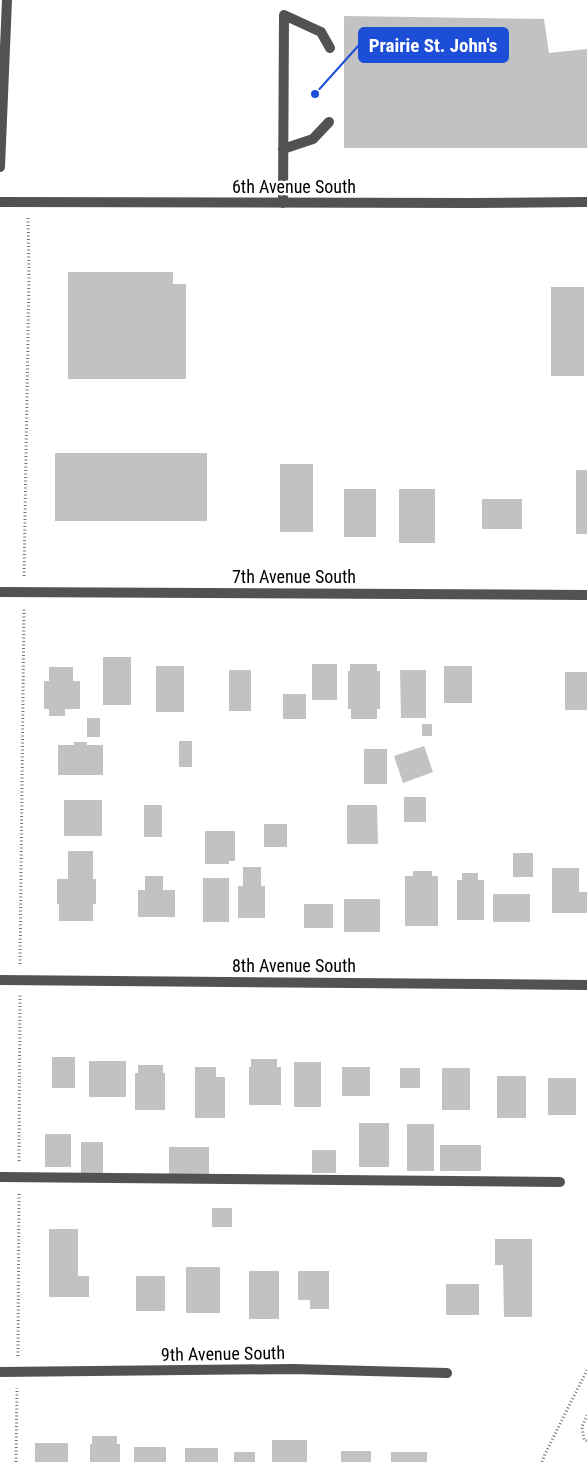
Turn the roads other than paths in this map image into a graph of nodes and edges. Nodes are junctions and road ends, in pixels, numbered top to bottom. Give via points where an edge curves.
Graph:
1 (7, 0) edge
2 (330, 48) dead end
3 (329, 122) dead end
4 (283, 149) junction
5 (0, 167) edge
6 (0, 202) edge
7 (587, 202) edge
8 (283, 203) junction
9 (0, 592) edge
10 (587, 595) edge
11 (0, 980) edge
12 (587, 985) edge
13 (0, 1177) edge
14 (560, 1182) dead end
15 (0, 1372) edge
16 (447, 1373) dead end

1 - 5 street
2 - 4 street via 321,32 284,15
3 - 4 street via 313,140
4 - 8 street
6 - 8 street, 6th Avenue South
7 - 8 street, 6th Avenue South
9 - 10 street, 7th Avenue South
11 - 12 street, 8th Avenue South
13 - 14 street
15 - 16 street, 9th Avenue South via 292,1369

